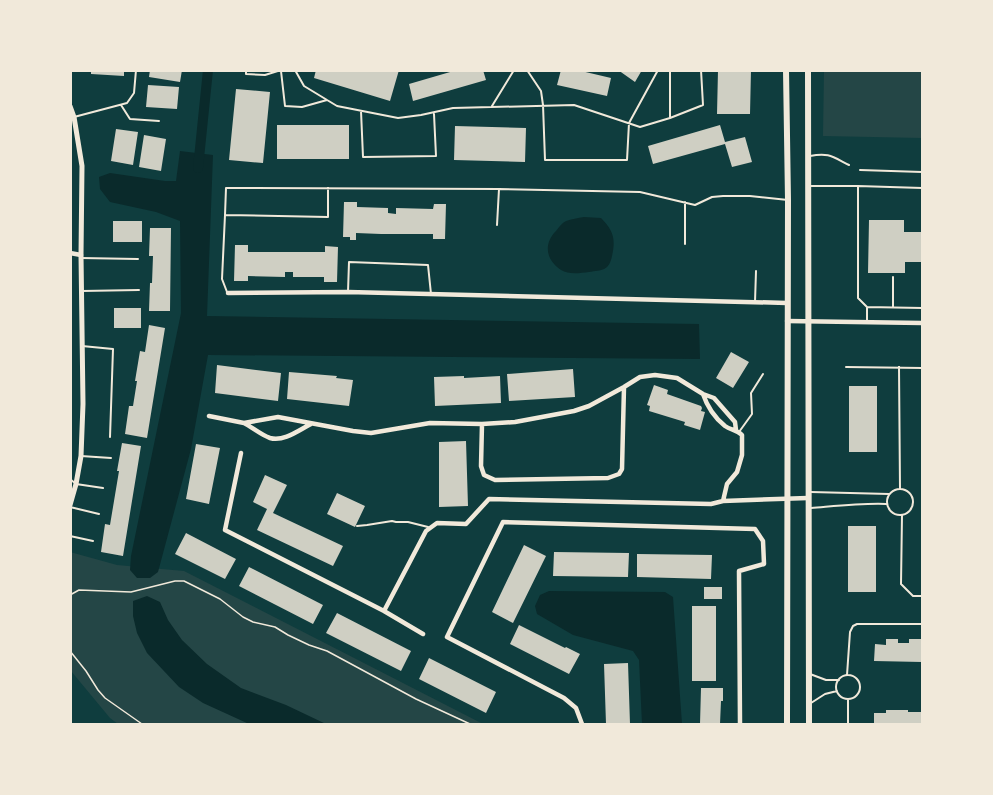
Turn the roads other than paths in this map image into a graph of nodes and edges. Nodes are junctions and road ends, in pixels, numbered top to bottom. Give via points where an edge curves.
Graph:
1 (136, 70) edge
2 (246, 70) edge
3 (281, 70) edge
4 (294, 70) edge
5 (514, 70) edge
6 (527, 70) edge
7 (657, 70) edge
8 (670, 70) edge
9 (701, 70) edge
10 (786, 70) edge
11 (808, 70) edge
12 (327, 100) junction
13 (121, 105) junction
14 (543, 105) junction
15 (70, 106) edge
16 (491, 106) junction
17 (361, 111) junction
18 (434, 112) junction
19 (74, 117) junction
20 (670, 118) junction
21 (159, 120) dead end
22 (629, 123) junction
23 (808, 157) junction
24 (849, 165) dead end
25 (860, 170) dead end
26 (922, 172) edge
27 (808, 186) junction
28 (858, 186) junction
29 (328, 188) junction
30 (922, 188) edge
31 (499, 189) junction
32 (788, 200) junction
33 (685, 202) junction
34 (225, 215) junction
35 (497, 225) dead end
36 (684, 244) dead end
37 (70, 253) edge
38 (81, 256) junction
39 (138, 259) dead end
40 (756, 271) dead end
41 (893, 277) dead end
42 (139, 290) dead end
43 (82, 291) junction
44 (348, 292) junction
45 (228, 293) joint
46 (431, 294) junction
47 (755, 302) junction
48 (787, 303) junction
49 (867, 307) junction
50 (893, 307) junction
51 (922, 308) edge
52 (787, 321) junction
53 (808, 321) junction
54 (867, 322) junction
55 (922, 323) edge
56 (82, 346) junction
57 (846, 367) dead end
58 (899, 367) junction
59 (922, 368) edge
60 (763, 374) dead end
61 (624, 387) junction
62 (703, 394) junction
63 (209, 416) dead end
64 (244, 423) junction
65 (313, 423) junction
66 (482, 424) junction
67 (738, 431) junction
68 (110, 437) dead end
69 (241, 453) dead end
70 (81, 456) junction
71 (111, 458) dead end
72 (70, 479) edge
73 (76, 484) junction
74 (103, 488) dead end
75 (900, 489) junction
76 (890, 494) junction
77 (808, 495) junction
78 (787, 500) junction
79 (723, 501) junction
80 (887, 504) junction
81 (70, 506) edge
82 (808, 508) junction
83 (99, 514) dead end
84 (902, 514) junction
85 (357, 526) dead end
86 (431, 528) junction
87 (70, 536) edge
88 (93, 541) dead end
89 (922, 596) edge
90 (384, 611) junction
91 (922, 624) edge
92 (423, 634) dead end
93 (809, 674) junction
94 (847, 675) junction
95 (839, 680) junction
96 (837, 691) junction
97 (848, 699) junction
98 (809, 704) junction
99 (582, 724) edge
100 (740, 724) edge
101 (787, 724) edge
102 (809, 724) edge
103 (848, 724) edge

1 - 13 lane via 134,93 128,103
2 - 3 lane via 246,74 265,75
3 - 12 lane via 285,106 302,107
4 - 12 lane via 304,86
5 - 16 lane
6 - 14 lane via 541,91
7 - 22 lane
8 - 20 lane
9 - 20 lane via 703,105
10 - 32 main road
11 - 23 main road
12 - 17 lane
13 - 19 lane
13 - 21 lane via 130,119
14 - 16 lane
14 - 22 lane via 574,105
14 - 22 lane via 545,160 627,160
15 - 19 street
16 - 18 lane
17 - 18 lane via 398,118
17 - 18 lane via 363,157 436,156
19 - 38 street via 82,166
20 - 22 lane via 640,127
23 - 24 lane via 822,153
23 - 27 main road
25 - 26 lane
27 - 28 lane
27 - 53 main road
28 - 30 lane
28 - 49 lane via 858,298
29 - 31 lane
29 - 34 lane via 226,188
29 - 34 lane via 327,217
31 - 33 lane via 640,192
31 - 35 lane
32 - 33 lane via 723,196 695,205
32 - 48 main road
33 - 36 lane
34 - 45 lane via 222,279
37 - 38 street
38 - 39 lane
38 - 43 street
40 - 47 lane
41 - 50 lane
42 - 43 lane
43 - 56 street
44 - 45 street
44 - 46 street
44 - 46 lane via 349,262 428,265
46 - 47 street
47 - 48 street
48 - 52 main road
49 - 50 lane
49 - 54 lane
50 - 51 lane
52 - 53 street
52 - 78 main road
53 - 54 street
53 - 77 main road
54 - 55 street
56 - 68 lane via 113,349
56 - 70 street
57 - 58 lane
58 - 59 lane
58 - 75 lane
60 - 67 lane via 751,393 752,414
61 - 62 street via 640,376 655,375 677,378
61 - 66 street via 574,411
61 - 66 street via 622,469 608,478 495,480 484,475
62 - 67 street via 714,398
62 - 67 street via 707,405 726,427
63 - 64 street
64 - 65 street via 278,417
64 - 65 street via 269,438 290,435
65 - 66 street via 371,433 430,423
67 - 79 street via 742,435 742,456
69 - 90 street via 225,530
70 - 71 lane
70 - 73 street
72 - 73 lane
73 - 74 lane
73 - 81 street
75 - 76 lane
75 - 84 lane via 907,491 913,502 910,511
76 - 77 lane
76 - 80 lane
77 - 78 street
77 - 82 main road
78 - 79 street
78 - 101 main road
79 - 86 street via 711,504 489,499 466,524 437,523
80 - 82 lane
80 - 84 lane via 894,513
81 - 83 lane
82 - 93 main road
84 - 89 lane via 901,584 913,596
85 - 86 lane via 392,521
86 - 90 street
87 - 88 lane
90 - 92 street
91 - 94 lane via 853,626
93 - 95 lane
93 - 98 main road
94 - 95 lane
94 - 97 lane via 857,678 861,687 857,695
95 - 96 lane
96 - 97 lane
96 - 98 lane
97 - 103 lane
98 - 102 main road
99 - 100 street via 576,708 564,698 447,637 503,522 754,530 763,541 764,564 740,571

